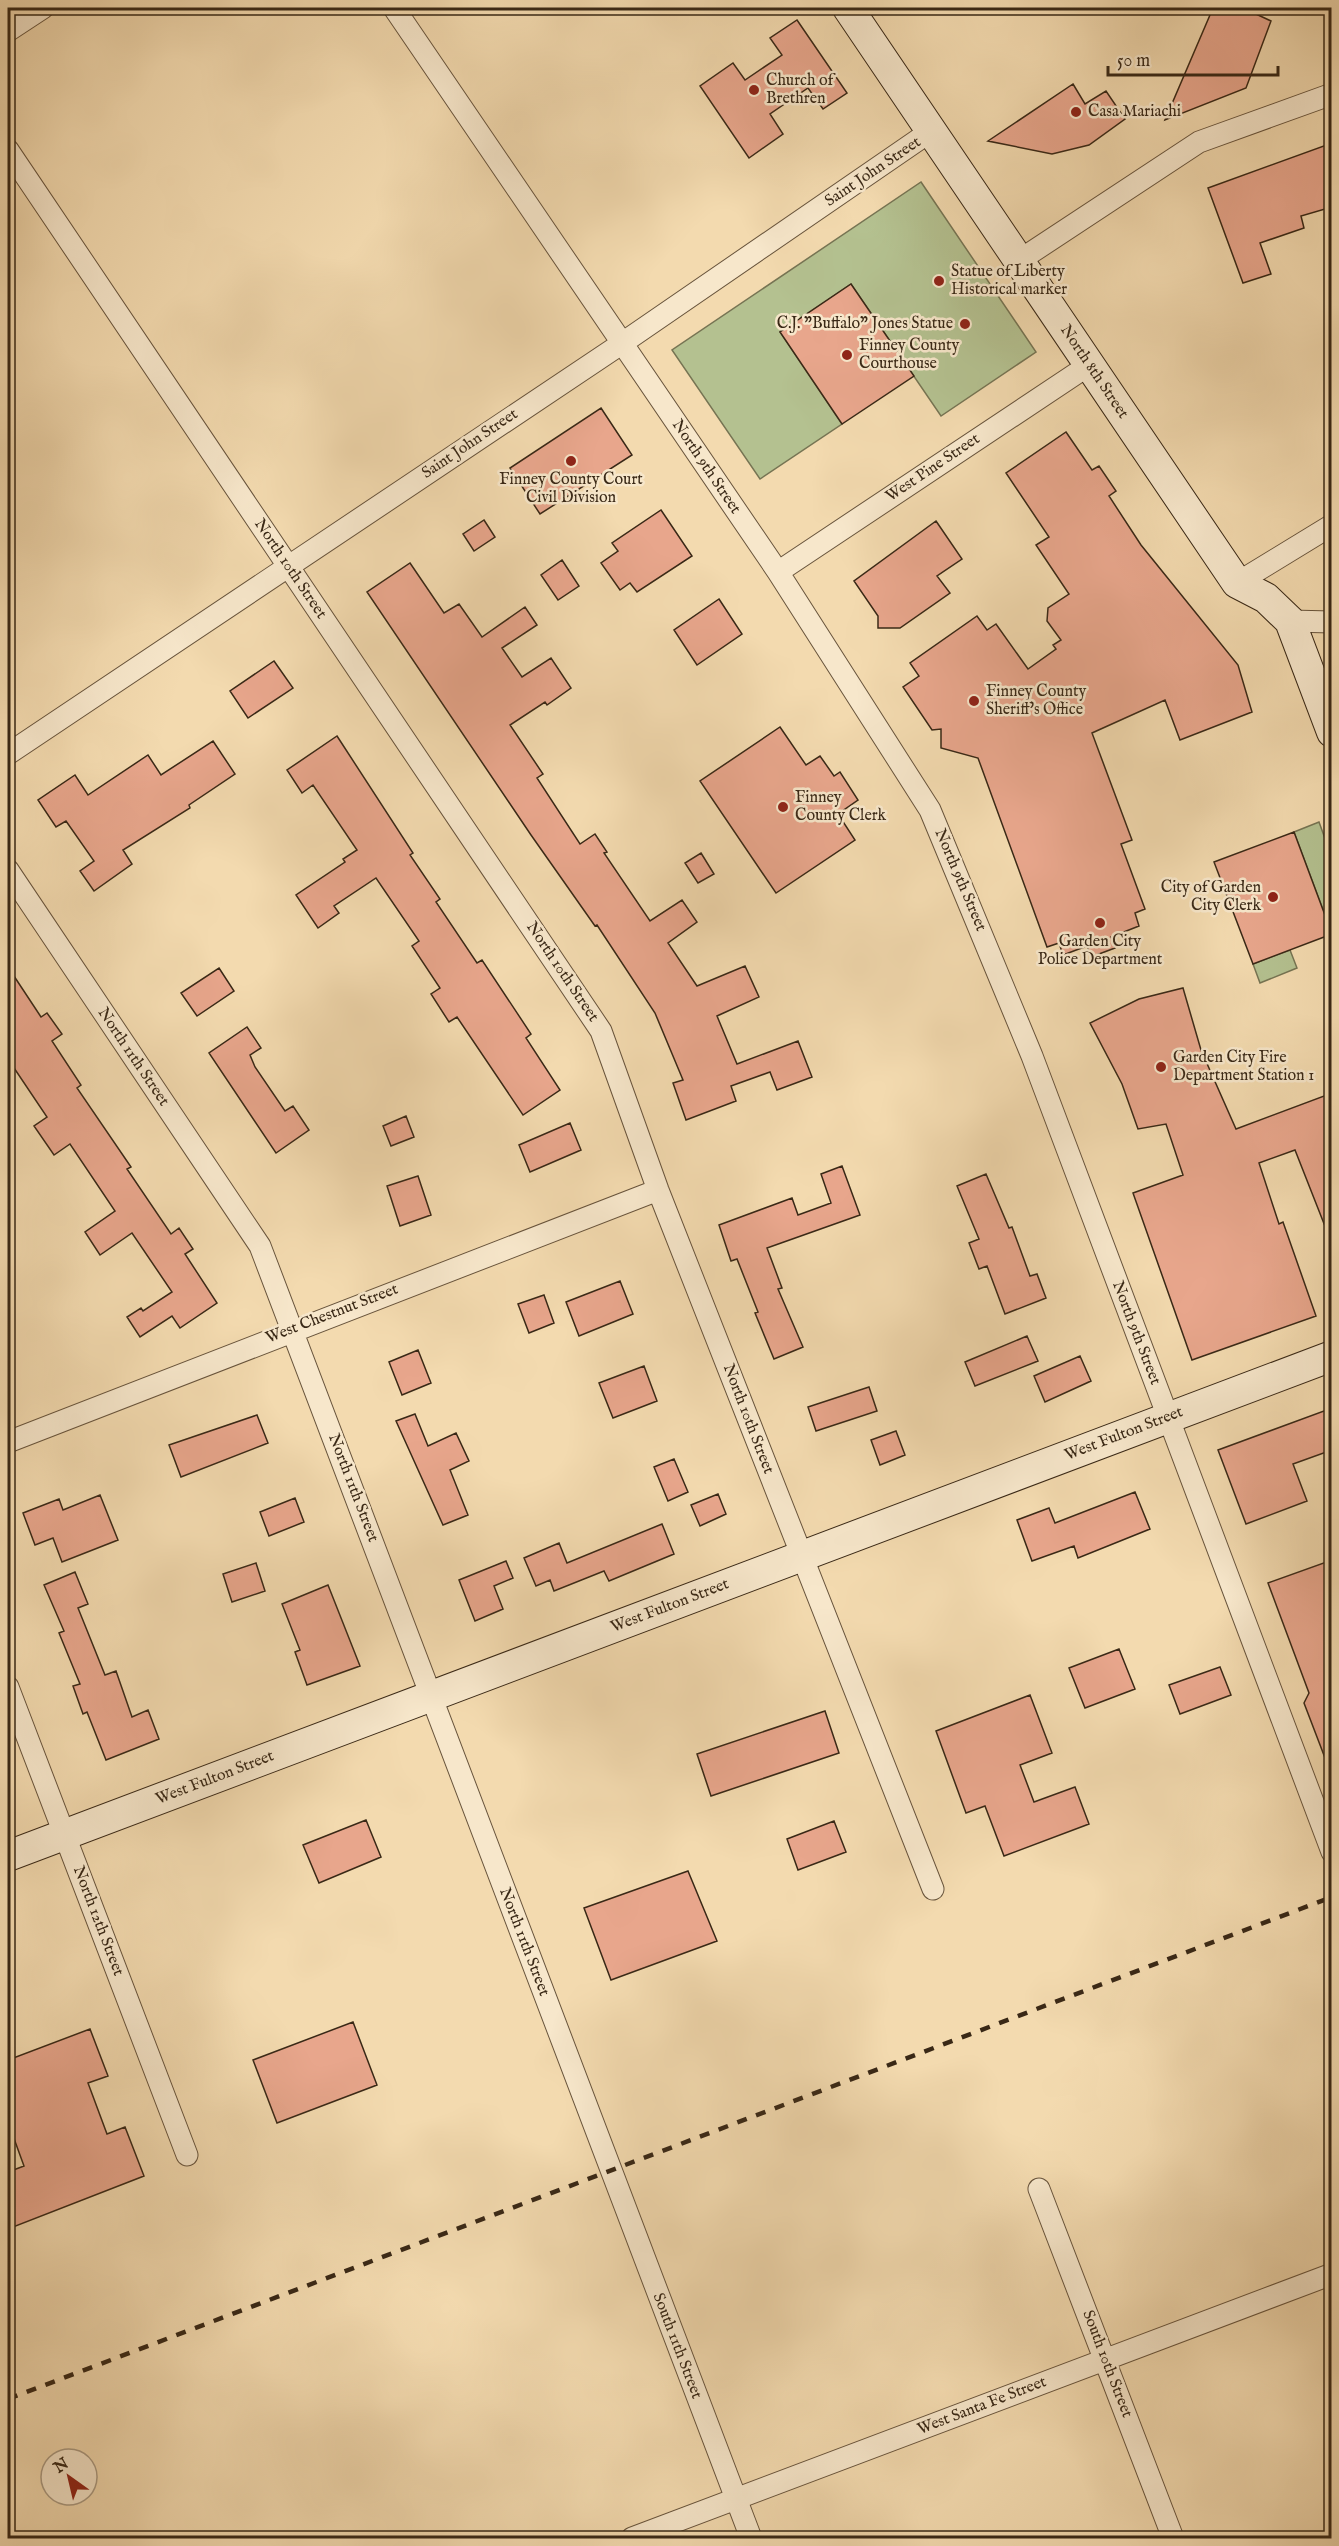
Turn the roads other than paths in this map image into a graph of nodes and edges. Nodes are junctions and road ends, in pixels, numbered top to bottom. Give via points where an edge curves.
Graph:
1 (43, 8) edge
2 (394, 8) edge
3 (848, 8) edge
4 (8, 31) edge
5 (1332, 94) edge
6 (931, 131) junction
7 (8, 150) edge
8 (1020, 260) junction
9 (621, 344) junction
10 (1089, 365) junction
11 (1332, 525) edge
12 (288, 566) junction
13 (777, 572) junction
14 (1237, 583) junction
15 (1290, 621) junction
16 (1332, 622) edge
17 (1332, 732) edge
18 (8, 754) edge
19 (8, 870) edge
20 (658, 1190) junction
21 (293, 1329) junction
22 (1332, 1356) edge
23 (1168, 1417) junction
24 (8, 1442) edge
25 (801, 1557) junction
26 (8, 1687) edge
27 (432, 1696) junction
28 (65, 1834) junction
29 (1332, 1852) edge
30 (8, 1856) edge
31 (933, 1889) dead end
32 (604, 2154) joint
33 (187, 2155) dead end
34 (1039, 2189) dead end
35 (1332, 2274) edge
36 (1106, 2360) junction
37 (736, 2499) junction
38 (632, 2538) edge
39 (751, 2538) edge
40 (1173, 2538) edge

1 - 4 street
2 - 9 street, North 9th Street
3 - 6 street, North 8th Street
5 - 8 street via 1199,142
6 - 8 street, North 8th Street
6 - 9 street, Saint John Street
7 - 12 street, North 10th Street
8 - 10 street, North 8th Street
9 - 12 street, Saint John Street
9 - 13 street, North 9th Street
10 - 13 street, West Pine Street
10 - 14 street, North 8th Street
11 - 14 street
12 - 18 street, Saint John Street
12 - 20 street, North 10th Street via 601,1030
13 - 23 street, North 9th Street via 930,810 1032,1056
14 - 15 street, North 8th Street via 1266,598
15 - 16 street
15 - 17 street, North 8th Street
19 - 21 street, North 11th Street via 260,1246
20 - 21 street, West Chestnut Street
20 - 25 street, North 10th Street
21 - 24 street, West Chestnut Street
21 - 27 street, North 11th Street
22 - 23 street, West Fulton Street
23 - 25 street, West Fulton Street
23 - 29 street, North 9th Street
25 - 27 street, West Fulton Street
25 - 31 street, North 10th Street
26 - 28 street, North 12th Street
27 - 28 street, West Fulton Street
27 - 32 street, North 11th Street
28 - 30 street, West Fulton Street
28 - 33 street, North 12th Street
32 - 37 street, South 11th Street
34 - 36 street, South 10th Street
35 - 36 street, West Santa Fe Street
36 - 37 street, West Santa Fe Street
36 - 40 street, South 10th Street
37 - 38 street, West Santa Fe Street
37 - 39 street, South 11th Street

